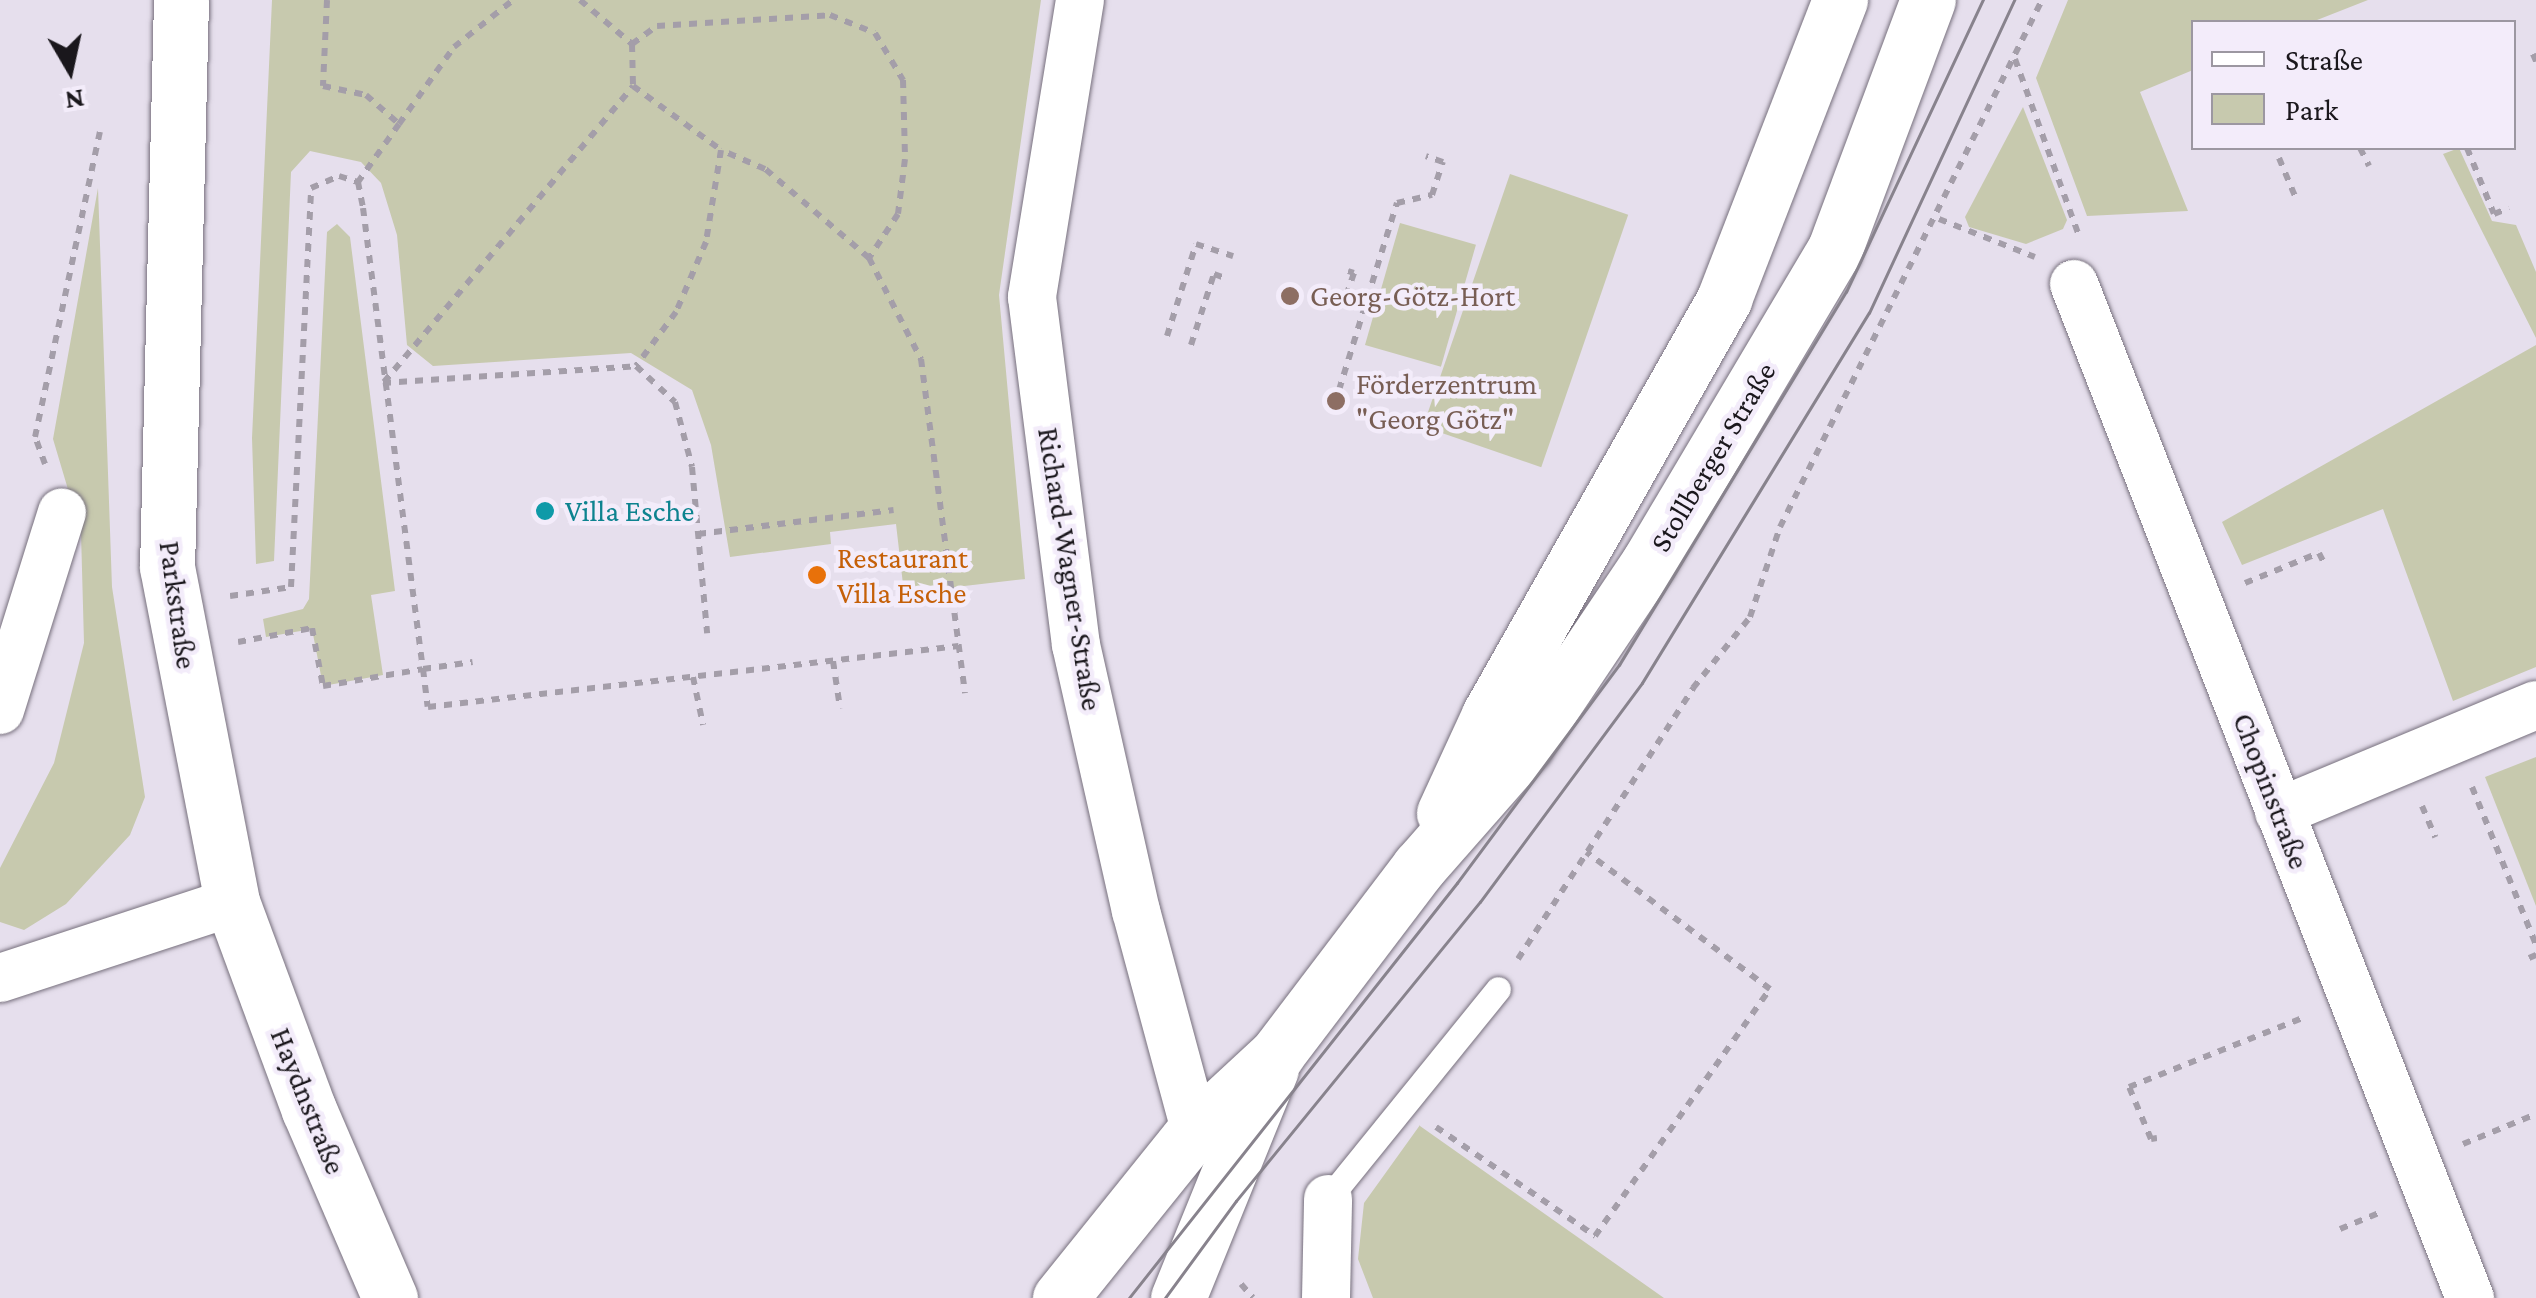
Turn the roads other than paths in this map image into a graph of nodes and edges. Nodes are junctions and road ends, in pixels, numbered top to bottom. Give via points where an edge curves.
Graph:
1 (181, 0) edge
2 (1080, 0) edge
3 (1840, 0) edge
4 (1928, 0) edge
5 (2074, 284) road end
6 (62, 512) road end
7 (2536, 705) edge
8 (0, 710) edge
9 (2279, 812) junction
10 (1419, 867) junction
11 (232, 902) junction
12 (0, 978) edge
13 (1498, 989) road end
14 (1277, 1054) junction
15 (1195, 1130) junction
16 (1328, 1200) joint
17 (390, 1298) edge
18 (1060, 1298) edge
19 (1178, 1298) edge
20 (1290, 1298) edge
21 (1306, 1298) edge
22 (1326, 1298) edge
23 (2470, 1298) edge

1 - 11 main road, Parkstraße via 166,567
2 - 15 street, Richard-Wagner-Straße via 1032,297 1076,645 1136,911
3 - 10 main road, Stollberger Straße via 1724,299 1489,715
4 - 10 main road, Stollberger Straße via 1834,251 1764,374 1650,562 1526,744
5 - 9 street, Chopinstraße
6 - 8 street
7 - 9 street
9 - 23 street, Chopinstraße
10 - 14 main road, Stollberger Straße
11 - 12 street
11 - 17 main road, Haydnstraße
13 - 16 lane
14 - 15 main road, Stollberger Straße
14 - 19 main road, Stollberger Straße
15 - 18 main road, Stollberger Straße
16 - 22 street
20 - 21 street

